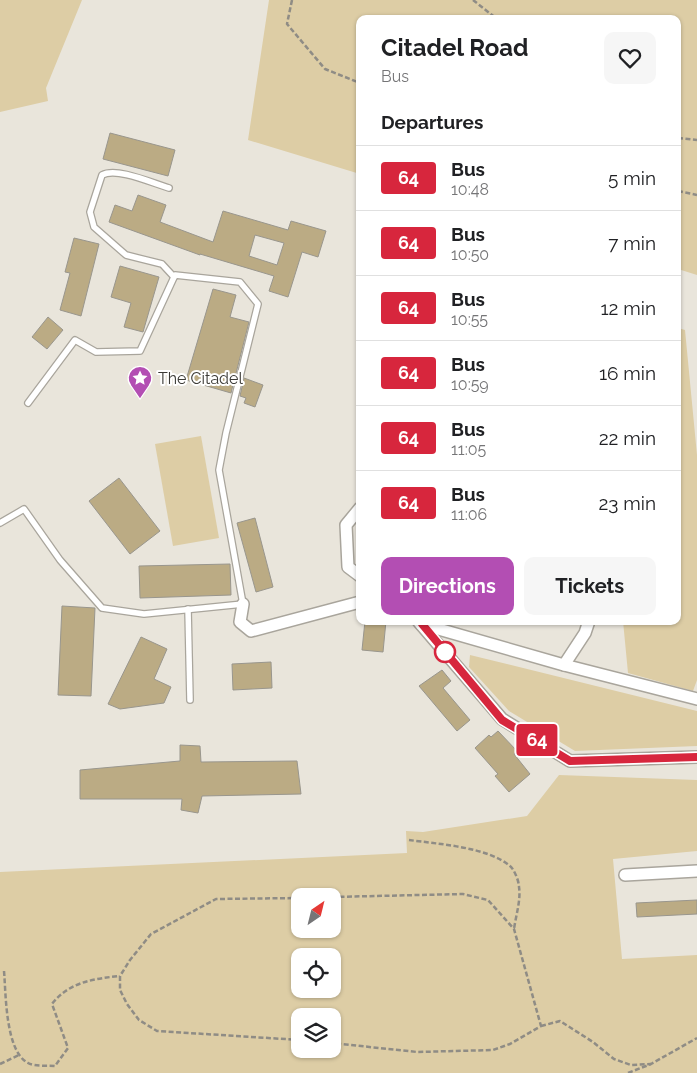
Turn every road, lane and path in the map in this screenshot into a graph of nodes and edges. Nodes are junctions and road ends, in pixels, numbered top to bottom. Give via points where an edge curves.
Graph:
1 (292, 0) edge
2 (473, 0) edge
3 (492, 15) edge
4 (356, 82) edge
5 (681, 138) edge
6 (697, 140) edge
7 (169, 188) dead end
8 (681, 192) edge
9 (697, 195) edge
10 (174, 277) junction
11 (28, 403) dead end
12 (356, 513) edge
13 (0, 523) edge
14 (356, 573) edge
15 (356, 603) edge
16 (243, 604) junction
17 (188, 609) junction
18 (423, 625) edge
19 (430, 625) edge
20 (588, 625) edge
21 (564, 665) junction
22 (697, 699) edge
23 (190, 700) dead end
24 (697, 757) edge
25 (409, 840) dead end
26 (697, 870) edge
27 (626, 875) dead end
28 (341, 897) edge
29 (291, 898) edge
30 (514, 929) junction
31 (4, 971) dead end
32 (120, 976) junction
33 (541, 1026) junction
34 (697, 1038) edge
35 (291, 1039) edge
36 (341, 1045) edge
37 (19, 1055) junction
38 (0, 1064) edge
39 (650, 1064) junction
40 (628, 1073) edge

1 - 4 path via 287,24 324,69
2 - 3 path
5 - 6 path
7 - 10 lane via 108,172 102,175 90,212 94,228 113,246 126,255 162,264
8 - 9 path
10 - 11 lane via 140,351 96,352 75,340
10 - 16 lane via 240,282 258,304 219,470
12 - 14 street via 346,525 348,567
13 - 17 lane via 24,509 60,560 102,608 144,614
15 - 16 street via 251,631 240,622
16 - 17 lane
17 - 23 lane
18 - 24 street via 502,720 570,761
19 - 21 street
20 - 21 street
21 - 22 street
25 - 30 path via 475,850 512,866 520,886
26 - 27 street
28 - 30 path via 463,894 488,900
29 - 32 path via 216,899 152,934
30 - 33 path
31 - 37 path via 9,1031
32 - 35 path via 120,990 127,1004 139,1020 157,1031
32 - 37 path via 75,984 57,997 52,1004 68,1048 55,1066 28,1063
33 - 36 path via 493,1050 417,1052
33 - 39 path via 560,1021 614,1059 631,1065
34 - 39 path
37 - 38 path
39 - 40 path

